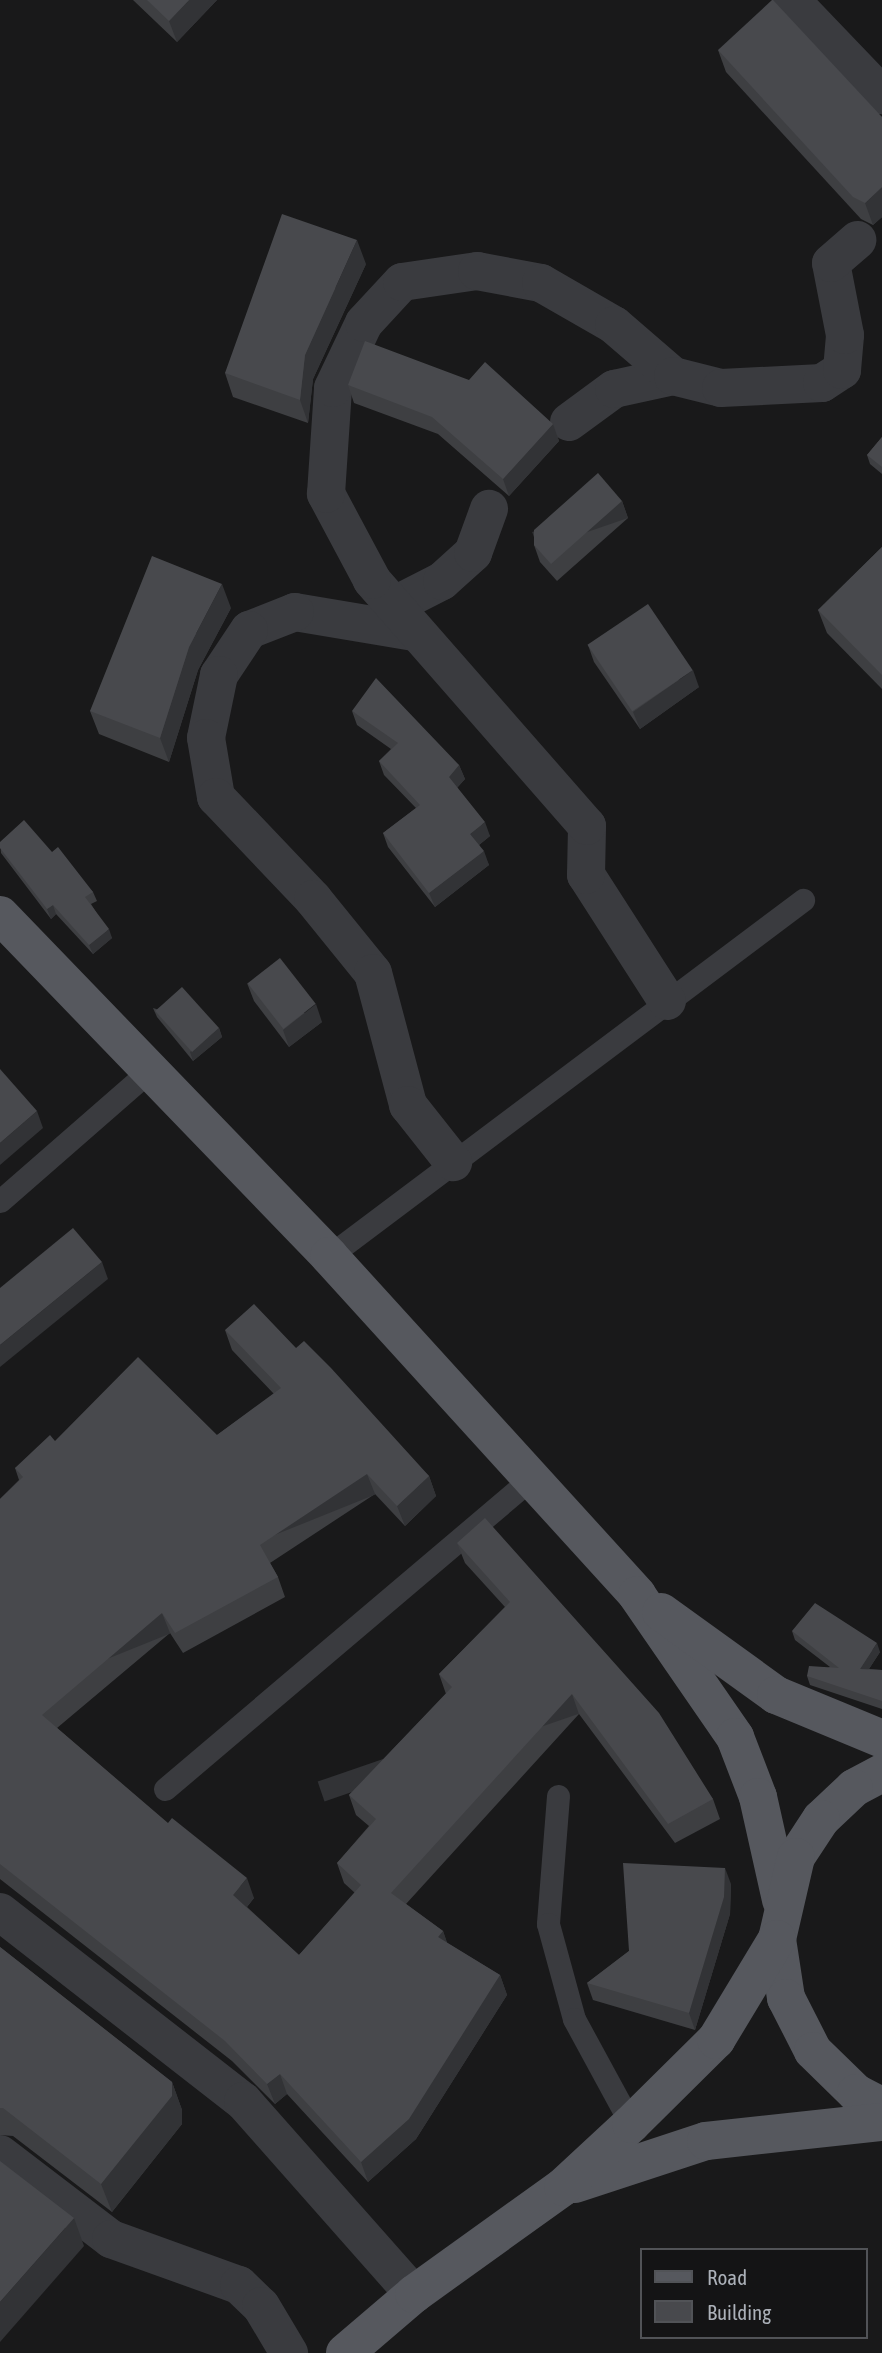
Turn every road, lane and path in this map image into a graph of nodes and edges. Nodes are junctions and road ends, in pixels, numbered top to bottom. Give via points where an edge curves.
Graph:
1 (791, 0) edge
2 (882, 95) edge
3 (857, 240) dead end
4 (673, 376) junction
5 (569, 422) dead end
6 (489, 509) dead end
7 (403, 619) junction
8 (803, 900) dead end
9 (0, 915) edge
10 (667, 1001) junction
11 (148, 1072) junction
12 (453, 1163) junction
13 (0, 1202) edge
14 (329, 1255) junction
15 (529, 1480) junction
16 (637, 1595) junction
17 (882, 1740) edge
18 (882, 1773) edge
19 (165, 1789) dead end
20 (558, 1796) dead end
21 (781, 1900) junction
22 (0, 1912) edge
23 (777, 1939) junction
24 (882, 2106) edge
25 (882, 2122) edge
26 (631, 2124) junction
27 (0, 2154) edge
28 (563, 2188) junction
29 (414, 2294) junction
30 (289, 2353) edge
31 (345, 2353) edge

1 - 2 street
3 - 4 street via 831,263 845,335 842,370 822,383 783,388 721,388
4 - 5 street via 614,389
4 - 7 street via 614,325 541,282 477,271 402,282 364,323 333,388 326,494
6 - 7 street via 473,553
7 - 10 street via 484,703 587,826 586,875
7 - 12 street via 295,612 249,630 219,676 206,738 216,797 313,898 373,973 408,1105
8 - 10 lane
9 - 11 main road
10 - 12 lane
11 - 13 lane
11 - 14 main road
12 - 14 lane
14 - 15 main road
15 - 16 main road
15 - 19 lane
16 - 17 main road via 776,1695
16 - 21 main road via 735,1737 758,1797
18 - 21 main road via 854,1788 821,1819 796,1857
20 - 26 lane via 548,1924 574,2019
21 - 23 main road
22 - 29 street via 243,2101
23 - 24 main road via 786,1998 813,2051 856,2093
23 - 26 main road via 716,2040
25 - 28 main road via 706,2141
26 - 28 main road
27 - 30 street via 111,2239 239,2285 261,2306
28 - 29 main road
29 - 31 main road

